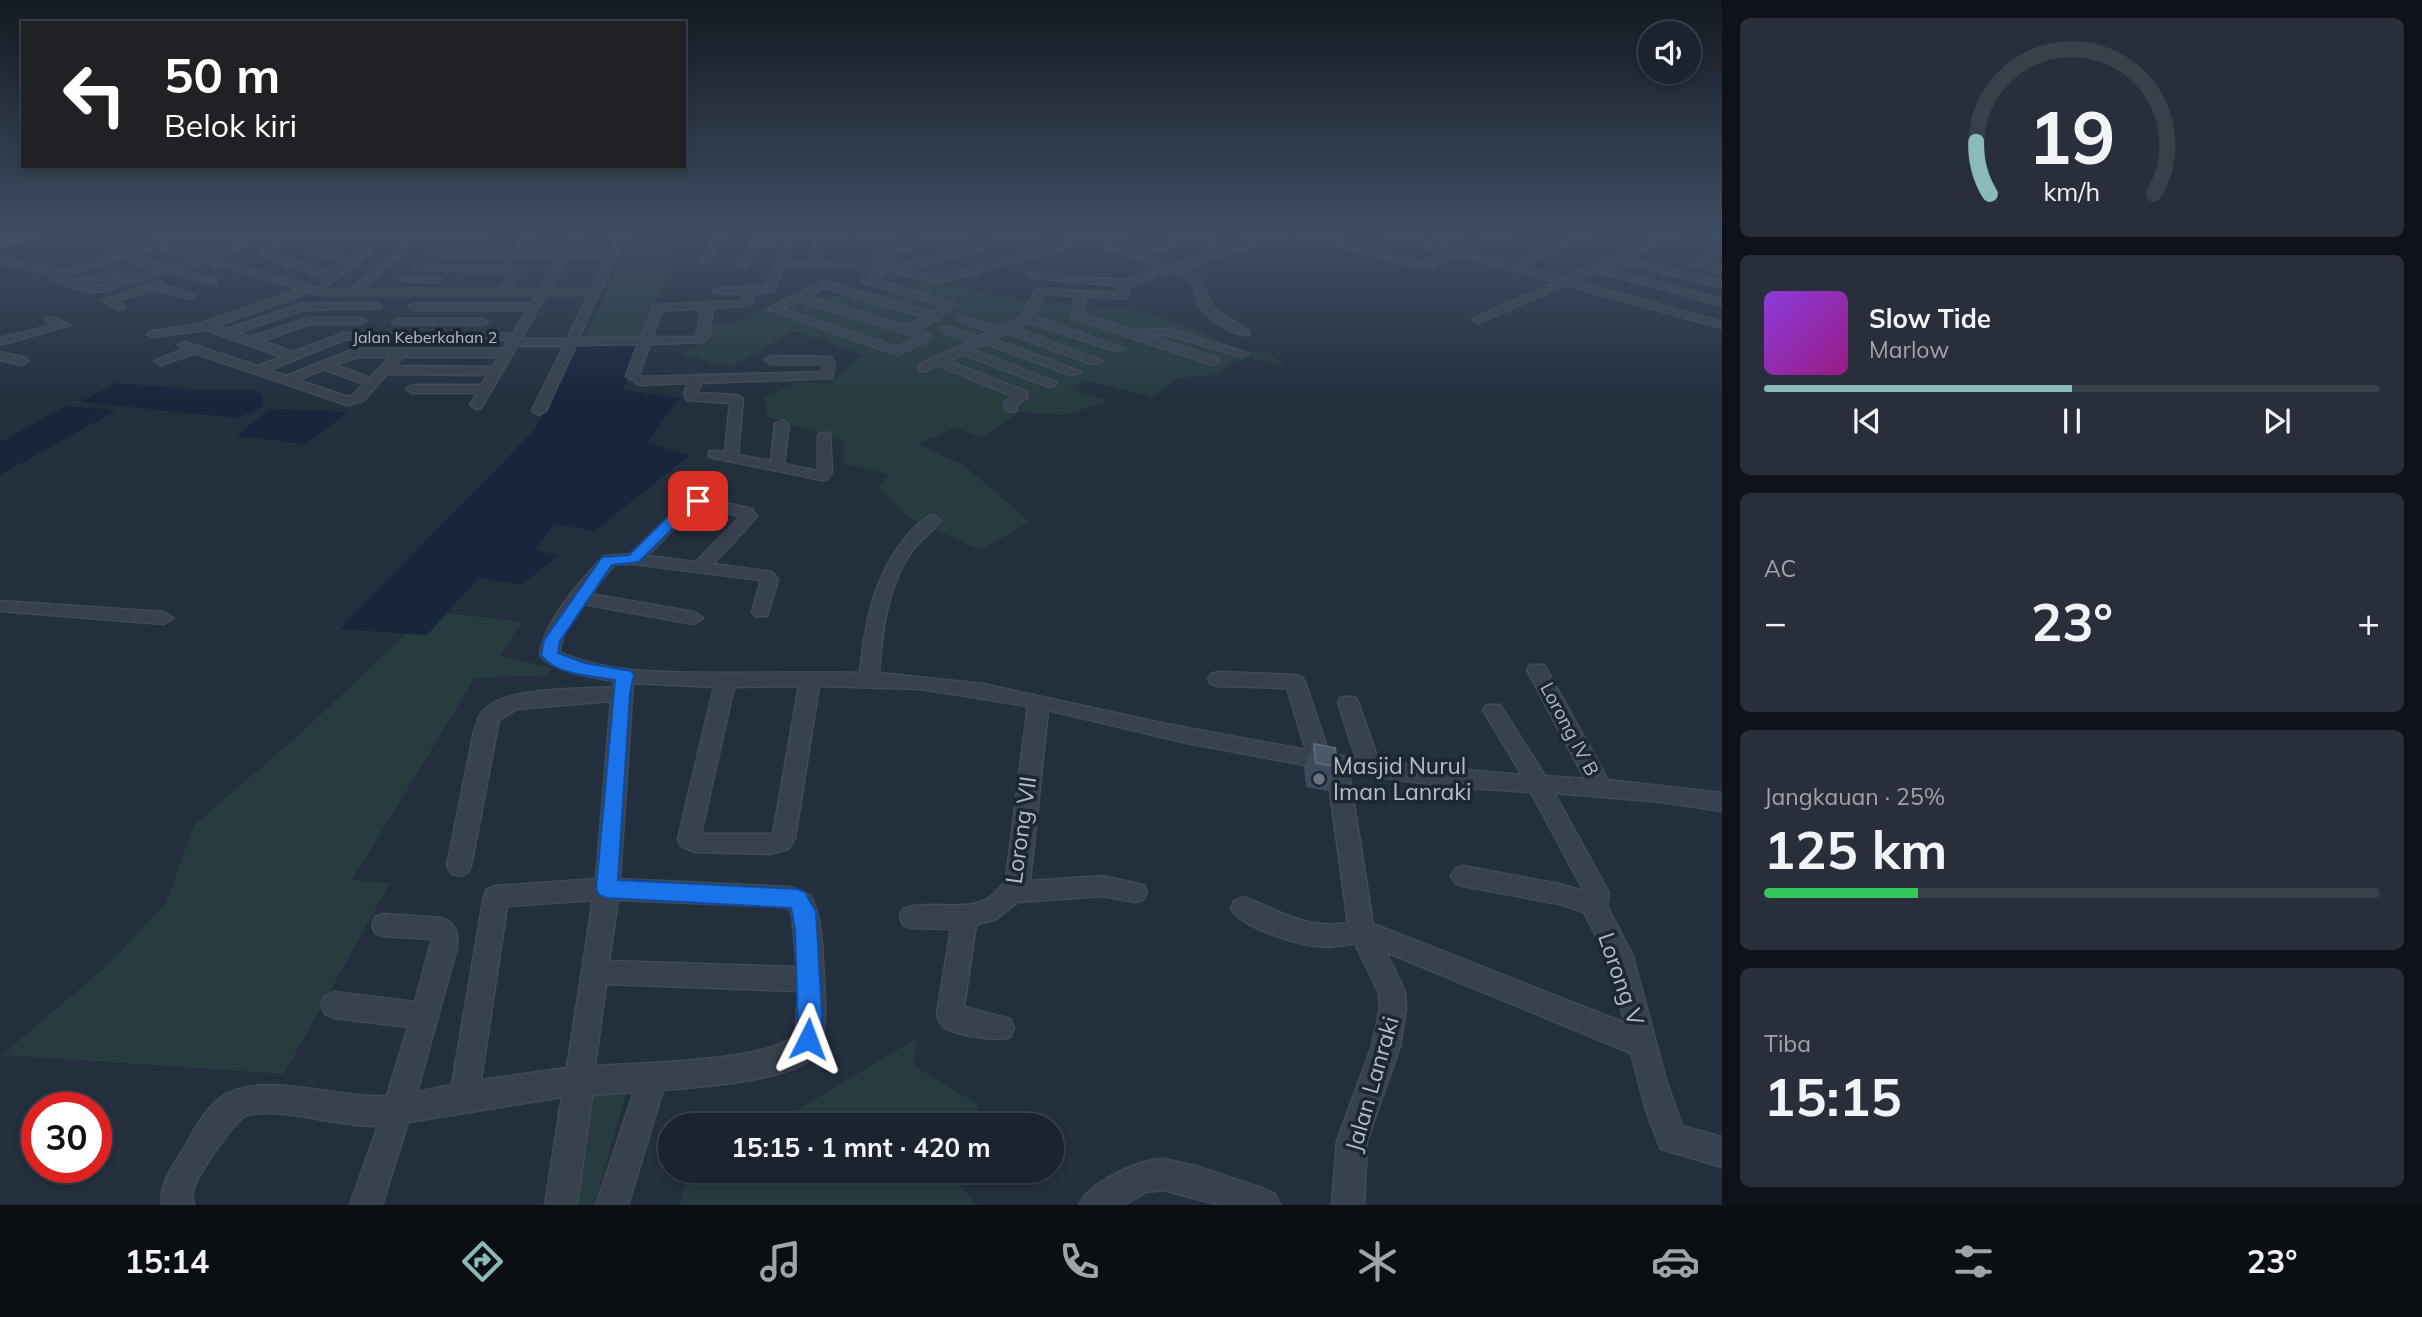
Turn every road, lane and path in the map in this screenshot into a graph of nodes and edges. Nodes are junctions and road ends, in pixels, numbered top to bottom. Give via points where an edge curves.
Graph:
1 (85, 287) edge
2 (107, 287) edge
3 (150, 287) edge
4 (158, 287) edge
5 (303, 287) edge
6 (317, 287) edge
7 (358, 287) edge
8 (506, 287) edge
9 (544, 287) edge
10 (599, 287) edge
11 (771, 287) edge
12 (818, 287) edge
13 (835, 287) edge
14 (892, 287) edge
15 (1125, 287) edge
16 (1199, 287) edge
17 (1557, 287) edge
18 (1589, 287) edge
19 (1666, 287) edge
20 (312, 290) junction
21 (750, 290) junction
22 (718, 291) dead end
23 (353, 292) junction
24 (392, 292) junction
25 (542, 292) junction
26 (597, 292) junction
27 (427, 293) junction
28 (502, 293) junction
29 (1081, 294) junction
30 (190, 296) dead end
31 (799, 297) junction
32 (1722, 302) edge
33 (708, 305) junction
34 (376, 306) junction
35 (120, 307) dead end
36 (413, 307) junction
37 (493, 307) junction
38 (534, 307) junction
39 (773, 309) junction
40 (760, 314) dead end
41 (934, 317) junction
42 (962, 318) dead end
43 (1027, 318) junction
44 (50, 320) dead end
45 (1478, 320) dead end
46 (361, 321) junction
47 (398, 322) junction
48 (482, 322) junction
49 (1722, 323) edge
50 (207, 327) junction
51 (945, 329) dead end
52 (906, 330) junction
53 (1004, 331) junction
54 (227, 333) junction
55 (1131, 333) junction
56 (1245, 333) dead end
57 (153, 334) dead end
58 (344, 336) junction
59 (383, 337) junction
60 (471, 337) junction
61 (1193, 339) junction
62 (251, 341) junction
63 (983, 341) junction
64 (0, 342) edge
65 (645, 342) junction
66 (928, 342) dead end
67 (573, 343) junction
68 (511, 344) junction
69 (1119, 349) dead end
70 (1177, 350) junction
71 (959, 352) junction
72 (1242, 353) dead end
73 (400, 354) junction
74 (896, 354) junction
75 (0, 356) edge
76 (294, 357) junction
77 (161, 360) dead end
78 (771, 360) dead end
79 (22, 361) dead end
80 (1096, 361) dead end
81 (1214, 361) dead end
82 (931, 364) junction
83 (323, 365) junction
84 (386, 370) junction
85 (257, 371) junction
86 (426, 371) junction
87 (495, 371) junction
88 (1075, 372) dead end
89 (696, 380) junction
90 (284, 381) junction
91 (373, 383) junction
92 (1051, 383) dead end
93 (412, 389) junction
94 (484, 389) junction
95 (400, 402) dead end
96 (476, 405) dead end
97 (1011, 408) dead end
98 (539, 411) dead end
99 (782, 424) dead end
100 (825, 436) dead end
101 (714, 454) dead end
102 (731, 458) junction
103 (777, 467) junction
104 (933, 520) dead end
105 (634, 559) junction
106 (699, 569) junction
107 (579, 598) junction
108 (0, 606) edge
109 (761, 612) dead end
110 (164, 618) dead end
111 (694, 618) dead end
112 (1537, 670) dead end
113 (726, 679) junction
114 (810, 679) junction
115 (869, 679) junction
116 (1218, 679) dead end
117 (623, 684) junction
118 (1039, 701) junction
119 (1348, 702) dead end
120 (1493, 710) dead end
121 (1329, 762) junction
122 (1370, 768) junction
123 (1538, 784) junction
124 (1602, 789) junction
125 (1722, 802) edge
126 (459, 866) dead end
127 (1463, 876) dead end
128 (607, 889) junction
129 (1014, 892) junction
130 (1135, 892) dead end
131 (1592, 904) junction
132 (1243, 908) dead end
133 (912, 917) dead end
134 (965, 918) junction
135 (384, 925) dead end
136 (1362, 930) junction
137 (593, 972) junction
138 (809, 979) junction
139 (334, 1005) dead end
140 (425, 1016) junction
141 (1000, 1028) dead end
142 (1643, 1044) junction
143 (653, 1077) junction
144 (579, 1081) junction
145 (464, 1097) junction
146 (398, 1108) junction
147 (1722, 1152) edge
148 (178, 1205) edge
149 (366, 1205) edge
150 (561, 1205) edge
151 (611, 1205) edge
152 (1095, 1205) edge
153 (1264, 1205) edge
154 (1348, 1205) edge

1 - 2 street
3 - 35 street via 107,301
4 - 30 street
5 - 20 street
6 - 20 street
7 - 23 street
8 - 28 street
9 - 25 street
10 - 26 street
11 - 21 street
12 - 31 street
13 - 41 street
14 - 41 street via 949,304
15 - 29 street via 1122,296
16 - 56 street via 1210,312
17 - 45 street
18 - 49 street
19 - 32 street
20 - 23 street
20 - 50 street
21 - 22 street
21 - 33 street via 747,303
23 - 24 street
24 - 27 street
24 - 34 street
25 - 26 street
25 - 28 street
25 - 38 street
26 - 67 street
27 - 28 street
27 - 36 street
29 - 43 street via 1040,291
29 - 55 street via 1076,316
31 - 39 street
31 - 52 street
33 - 65 street via 657,307
33 - 65 street via 702,338
34 - 46 street
34 - 54 street via 302,307
36 - 37 street
36 - 47 street
37 - 38 street
37 - 48 street
38 - 68 street
39 - 40 street
39 - 74 street
41 - 52 street
42 - 53 street
43 - 53 street
43 - 69 street
44 - 64 street via 64,325
46 - 58 street
46 - 62 street via 314,320
47 - 48 street
47 - 59 street
48 - 60 street
50 - 54 street
50 - 57 street
51 - 63 street
52 - 74 street via 927,337
53 - 63 street
53 - 80 street
54 - 62 street
55 - 61 street via 1156,331
55 - 70 street
58 - 59 street, Jalan Keberkahan 2
58 - 76 street, Jalan Keberkahan 2
59 - 60 street, Jalan Keberkahan 2
60 - 68 street, Jalan Keberkahan 2
61 - 70 street
61 - 72 street
62 - 76 street
63 - 71 street
63 - 88 street
65 - 67 street
65 - 89 street via 633,379
66 - 71 street
67 - 68 street
67 - 98 street
68 - 73 street
68 - 87 street
70 - 81 street
71 - 82 street
71 - 92 street
73 - 83 street via 357,352
73 - 84 street
74 - 82 street
75 - 79 street
76 - 85 street, Jalan Keberkahan 2
77 - 85 street via 189,347
78 - 89 street via 826,360 828,375
82 - 97 street via 1023,395 1010,403
83 - 90 street
83 - 91 street
84 - 86 street
84 - 91 street
85 - 90 street
86 - 87 street
86 - 93 street
87 - 94 street
89 - 102 street via 692,397 737,399
90 - 91 street via 347,401 358,398
93 - 94 street
93 - 95 street
94 - 96 street
99 - 103 street
100 - 103 street via 824,475
101 - 102 street
102 - 103 street
104 - 115 street via 915,535 890,570 876,620
105 - 106 street
105 - 106 street via 692,502 747,512 748,517
105 - 107 street via 610,559
106 - 109 street via 769,577
107 - 111 street
107 - 117 street via 552,640 549,655
108 - 110 street
112 - 124 street, Lorong IV B
113 - 114 street
113 - 114 street via 690,830 689,839 695,843 770,845 783,838
113 - 117 street
114 - 115 street
115 - 118 street via 943,684
116 - 121 street, Jalan Lanraki via 1295,682
117 - 126 street via 513,702 490,716
117 - 128 street
118 - 121 street
118 - 129 street, Lorong VII
119 - 122 street
120 - 123 street
121 - 122 street
121 - 136 street, Jalan Lanraki
122 - 123 street
123 - 124 street
123 - 131 street, Lorong V via 1597,893 1597,902
124 - 125 street
127 - 131 street
128 - 137 street
128 - 138 street via 797,899 805,912
128 - 145 street via 496,896
129 - 130 street via 1102,886
129 - 134 street, Lorong VII via 999,905
131 - 142 street, Lorong V via 1619,957
132 - 136 street via 1301,934 1345,936
133 - 134 street, Lorong VII
134 - 141 street via 950,1014
135 - 140 street via 434,927 445,934
136 - 142 street
136 - 154 street, Jalan Lanraki via 1392,992 1394,1017 1352,1142
137 - 138 street
137 - 144 street
138 - 143 street via 810,1030 803,1048 776,1060
139 - 140 street
140 - 146 street
142 - 147 street, Lorong V via 1658,1109 1672,1138
143 - 144 street
143 - 151 street
144 - 145 street
144 - 150 street
145 - 146 street
146 - 148 street via 354,1111 269,1099 243,1102 222,1116 176,1192
146 - 149 street
152 - 153 street via 1154,1175

